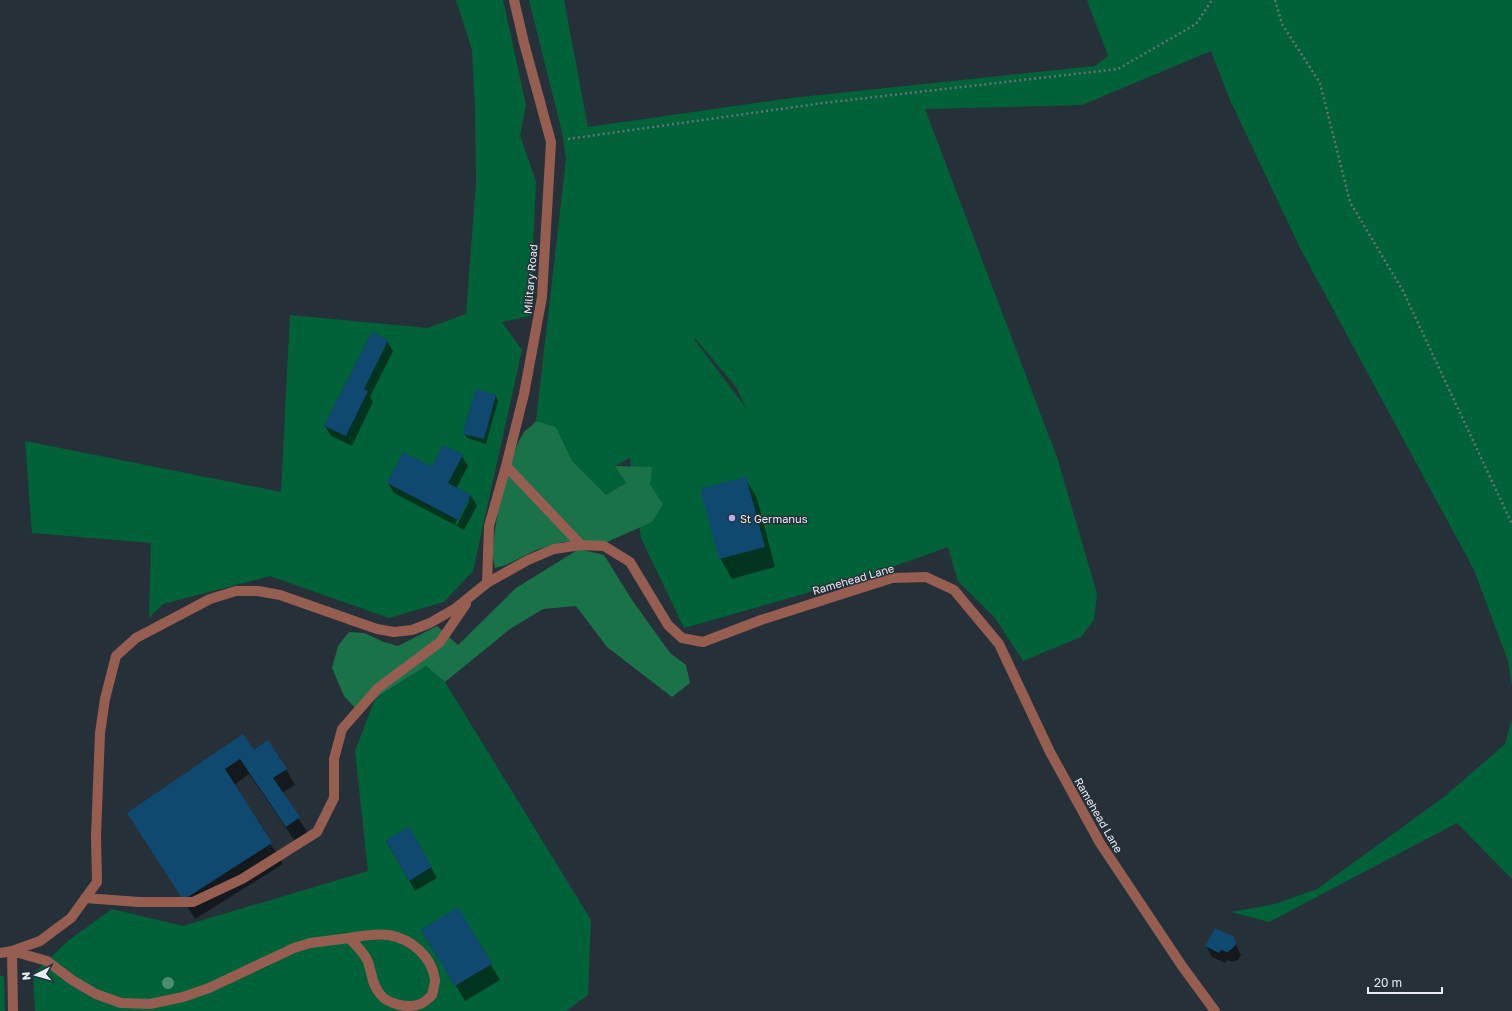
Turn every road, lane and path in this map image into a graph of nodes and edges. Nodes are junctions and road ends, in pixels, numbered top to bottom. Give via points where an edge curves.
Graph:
1 (514, 0) edge
2 (1212, 0) edge
3 (1276, 0) edge
4 (551, 142) junction
5 (506, 466) junction
6 (1512, 524) edge
7 (581, 545) junction
8 (487, 583) junction
9 (472, 595) junction
10 (85, 898) junction
11 (349, 938) junction
12 (12, 951) junction
13 (0, 953) edge
14 (13, 1011) edge
15 (1215, 1011) edge

1 - 4 street, Military Road
2 - 4 path via 1196,24 1118,69 823,103
3 - 6 path via 1282,24 1320,82 1350,202 1403,292
4 - 5 street, Military Road via 542,297 524,394
5 - 7 street
5 - 8 street, Military Road via 489,526
7 - 8 street, Ramehead Lane via 554,549
7 - 15 street, Ramehead Lane via 604,546 630,562 668,625 682,638 703,642 761,620 892,578 926,577 954,590 999,644 1050,752 1100,843
8 - 9 street, Ramehead Lane
9 - 10 street via 440,642 378,688 342,729 334,759 334,798 317,832 242,879 193,902
9 - 10 street, Ramehead Lane via 430,623 412,630 394,632 377,629 280,595 258,591 236,592 210,599 136,638 116,656 105,699 97,780 96,882
10 - 12 street, Ramehead Lane via 71,918 40,941
11 - 11 street via 368,962 380,995 393,1004 420,1004 432,995 435,980 430,964 422,952 408,941 372,934
11 - 12 street via 310,943 294,948 209,988 150,1004 121,1003 96,994 47,961
12 - 13 street, Ramehead Lane
12 - 14 street

